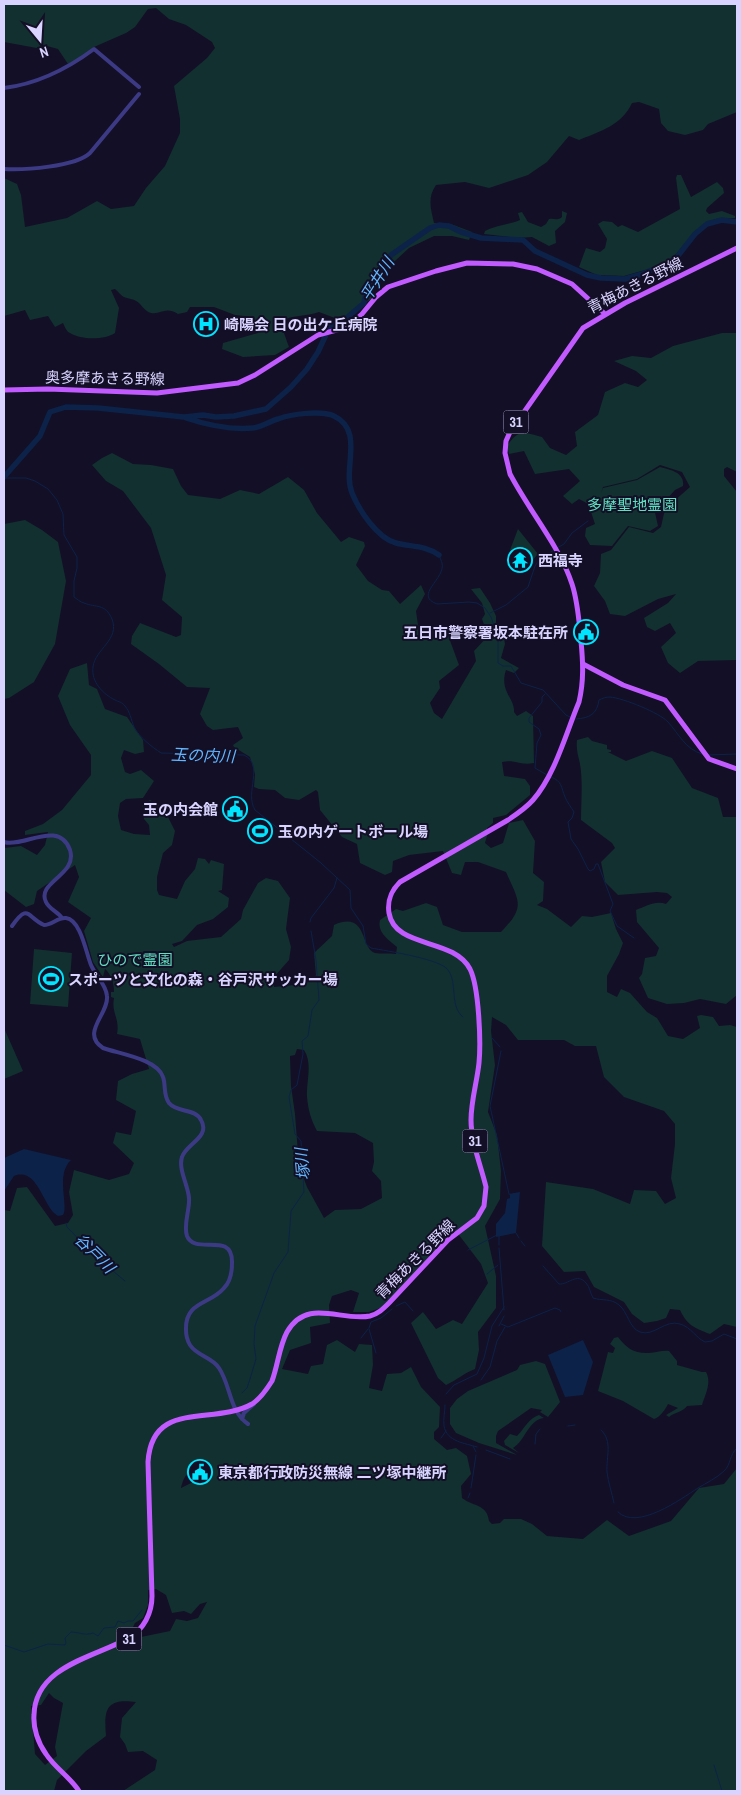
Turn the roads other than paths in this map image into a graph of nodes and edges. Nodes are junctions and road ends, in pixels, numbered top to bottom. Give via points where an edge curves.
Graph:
1 (139, 87) dead end
2 (4, 88) edge
3 (138, 94) dead end
4 (4, 169) edge
5 (737, 248) edge
6 (605, 314) junction
7 (4, 390) edge
8 (583, 664) junction
9 (737, 769) edge
10 (4, 842) edge
11 (62, 918) junction
12 (12, 926) dead end
13 (255, 1402) junction
14 (235, 1410) junction
15 (242, 1420) junction
16 (248, 1424) dead end
17 (79, 1791) edge

1 - 2 street via 94,49 41,79 23,86
3 - 4 street via 82,159 31,169
5 - 6 main road, 青梅あきる野線 / 31
6 - 7 main road, 奥多摩あきる野線 via 572,284 541,271 516,264 473,263 442,269 388,287 356,321 309,339 246,380 157,393
6 - 8 main road, 青梅あきる野線 / 31 via 578,333 506,441 505,459 510,474 569,575 575,593
8 - 9 main road via 623,685 665,700 709,759
8 - 13 main road, 青梅あきる野線 / 31 via 582,689 575,712 549,776 533,800 521,811 400,882 388,902 389,916 397,929 460,956 472,975 480,1053 471,1123 486,1187 483,1210 448,1240 378,1312 363,1317 317,1313 295,1323 286,1335 272,1381
10 - 11 street via 55,836 67,844 70,864 44,895 46,903
11 - 12 street via 44,925 25,913
11 - 14 street via 70,919 76,925 91,965 106,990 105,1008 95,1029 98,1043 103,1048 156,1067 169,1102 197,1115 202,1122 200,1137 181,1160 189,1198 186,1231 196,1244 219,1244 227,1248 232,1255 232,1267 223,1290 190,1313 186,1321 186,1336 193,1348 219,1368
13 - 14 main road, 青梅あきる野線 / 31
13 - 15 street
14 - 15 street
14 - 17 main road, 青梅あきる野線 / 31 via 177,1420 155,1436 148,1462 152,1596 147,1619 129,1638 56,1673 43,1686 37,1699 34,1722 41,1745 49,1759
15 - 16 street

